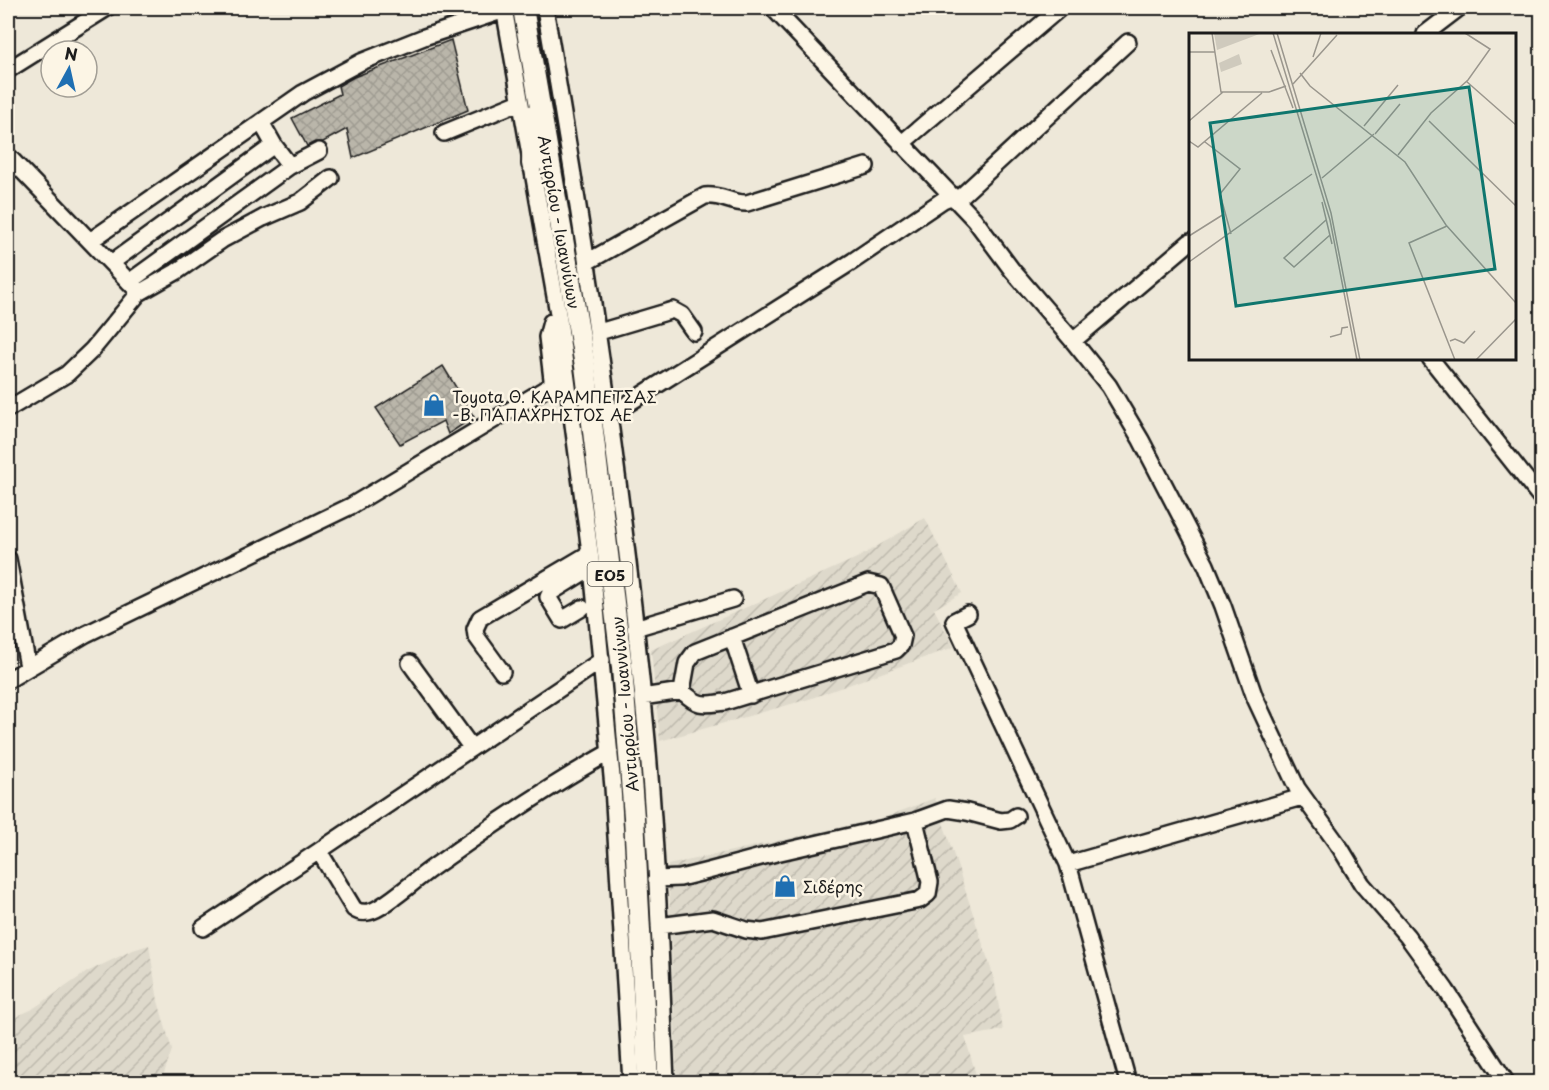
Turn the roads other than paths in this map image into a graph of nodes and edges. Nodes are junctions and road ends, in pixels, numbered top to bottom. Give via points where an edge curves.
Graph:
1 (107, 8) edge
2 (511, 8) edge
3 (545, 8) edge
4 (773, 8) edge
5 (1060, 8) edge
6 (1459, 8) edge
7 (1426, 33) edge
8 (1128, 42) dead end
9 (8, 70) edge
10 (534, 70) junction
11 (520, 102) junction
12 (261, 122) junction
13 (444, 133) dead end
14 (901, 144) junction
15 (274, 145) junction
16 (319, 151) dead end
17 (8, 156) edge
18 (532, 164) junction
19 (290, 166) junction
20 (866, 166) dead end
21 (330, 178) dead end
22 (955, 198) junction
23 (90, 241) junction
24 (1189, 244) edge
25 (588, 262) junction
26 (111, 263) junction
27 (134, 287) junction
28 (599, 332) junction
29 (694, 332) dead end
30 (1073, 341) junction
31 (1432, 360) edge
32 (562, 384) junction
33 (8, 409) edge
34 (610, 415) junction
35 (1542, 500) edge
36 (8, 560) edge
37 (591, 560) junction
38 (733, 599) dead end
39 (582, 608) dead end
40 (968, 614) dead end
41 (635, 628) junction
42 (732, 637) junction
43 (602, 660) junction
44 (410, 663) dead end
45 (28, 667) junction
46 (502, 672) dead end
47 (8, 680) edge
48 (682, 691) junction
49 (751, 694) junction
50 (642, 697) junction
51 (471, 747) junction
52 (610, 752) junction
53 (1302, 797) junction
54 (1016, 816) dead end
55 (915, 821) junction
56 (319, 851) junction
57 (1068, 864) junction
58 (656, 879) junction
59 (659, 926) junction
60 (203, 928) dead end
61 (631, 1083) edge
62 (648, 1083) edge
63 (666, 1083) edge
64 (1128, 1083) edge
65 (1506, 1083) edge

1 - 9 street
2 - 10 main road, Αντιρρίου - Ιωαννίνων / ΕΟ5
2 - 11 street
2 - 12 street via 361,62 303,93
3 - 25 street
4 - 14 street
5 - 14 street
6 - 7 street
8 - 22 street
10 - 18 main road
10 - 62 main road, Αντιρρίου - Ιωαννίνων / ΕΟ5 via 586,376 622,668
11 - 13 street
11 - 18 street
12 - 15 street
12 - 23 street
14 - 22 street
15 - 19 street
15 - 26 street
16 - 19 street
17 - 23 street
18 - 32 street via 559,319
19 - 27 street
20 - 25 street via 747,203 705,196
21 - 27 street via 300,202 222,240 176,272
22 - 30 street
22 - 34 street via 943,200
23 - 26 street
24 - 30 street
25 - 28 street
26 - 27 street
27 - 33 street via 92,350 67,374
28 - 29 street via 673,310 682,315
28 - 34 street
30 - 53 street via 1109,386 1172,497 1220,597 1255,698
31 - 35 street
32 - 37 street
32 - 45 street via 351,506 86,634
34 - 41 street
36 - 45 street
37 - 39 street via 548,597 562,620
37 - 43 street
37 - 46 street via 480,618 476,636
38 - 41 street
40 - 57 street via 954,621
41 - 50 street
42 - 48 street via 694,652
42 - 49 street
42 - 49 street via 868,583 881,586 903,636 896,650
43 - 51 street
43 - 52 street
44 - 51 street
45 - 47 street
48 - 49 street via 703,705
48 - 50 street
50 - 58 street
51 - 56 street
52 - 56 street via 577,770 370,911 354,909
52 - 61 street
53 - 57 street
53 - 65 street via 1362,884 1446,990
54 - 55 street via 1001,821 948,809
55 - 58 street via 687,876
55 - 59 street via 930,882 928,894 920,900 762,932 713,920
56 - 60 street
57 - 64 street
58 - 59 street
59 - 63 street

